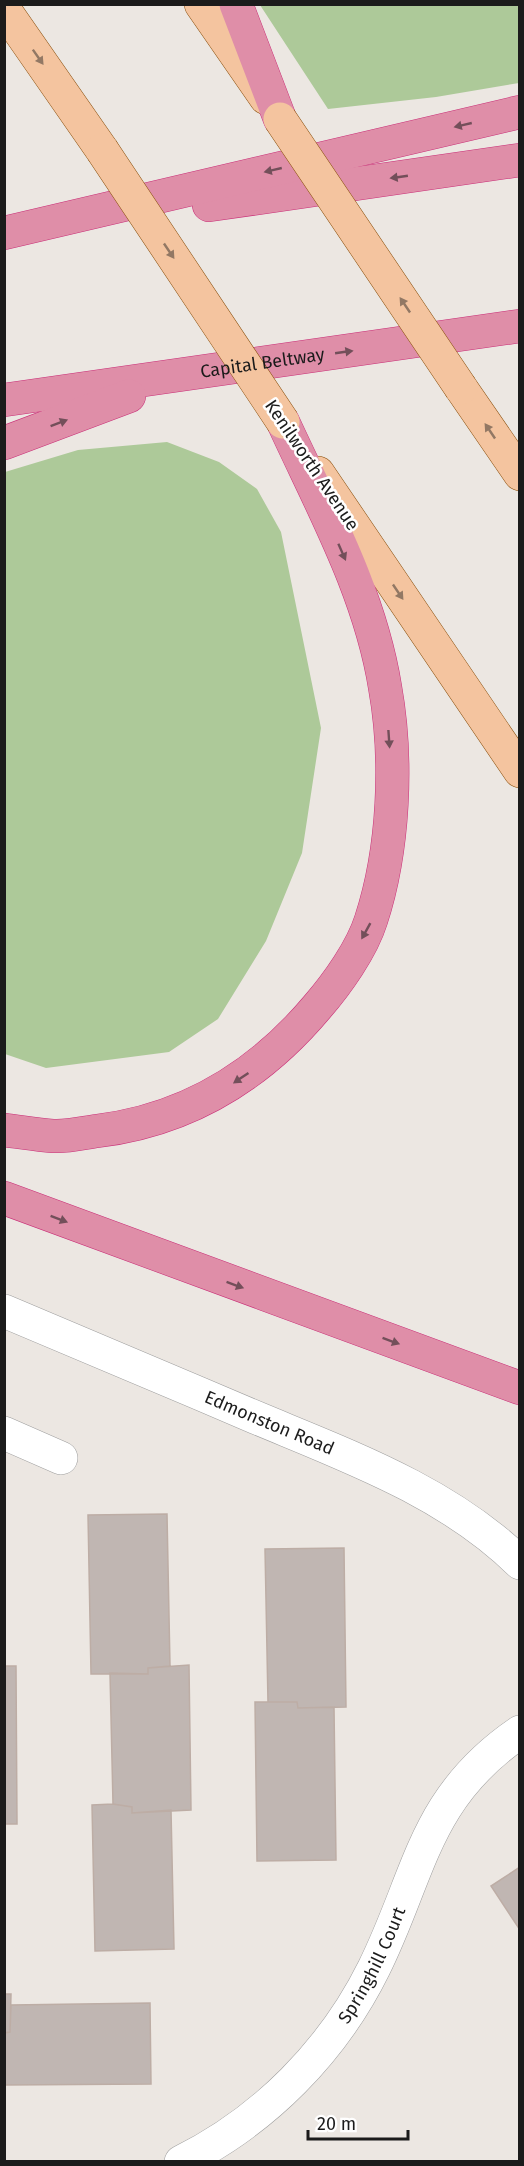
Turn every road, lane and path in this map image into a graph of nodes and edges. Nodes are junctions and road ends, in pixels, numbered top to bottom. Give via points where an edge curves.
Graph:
1 (201, 4) edge
2 (236, 4) edge
3 (4, 9) edge
4 (519, 112) edge
5 (280, 119) junction
6 (519, 160) edge
7 (4, 233) edge
8 (519, 326) edge
9 (182, 376) junction
10 (4, 400) edge
11 (283, 422) junction
12 (4, 443) edge
13 (519, 474) edge
14 (519, 771) edge
15 (4, 1130) edge
16 (4, 1198) edge
17 (4, 1311) edge
18 (519, 1388) edge
19 (4, 1433) edge
20 (61, 1458) dead end
21 (519, 1563) edge
22 (519, 1732) edge
23 (181, 2162) edge

1 - 5 main road
2 - 5 highway
3 -> 11 main road, Kenilworth Avenue, bridge
4 -> 7 highway
13 -> 5 main road, bridge
6 -> 7 highway
9 -> 8 highway, Capital Beltway
9 - 10 highway, Capital Beltway
12 -> 9 highway
11 -> 14 main road, Kenilworth Avenue
11 -> 15 highway via 361,594 386,687 392,776 388,857 371,922 336,984 296,1032 244,1078 186,1109 120,1128 55,1136
16 -> 18 highway
17 - 21 street, Edmonston Road via 320,1444 431,1496 477,1527
19 - 20 street
22 - 23 street, Springhill Court via 453,1793 419,1855 374,1969 337,2030 264,2110

